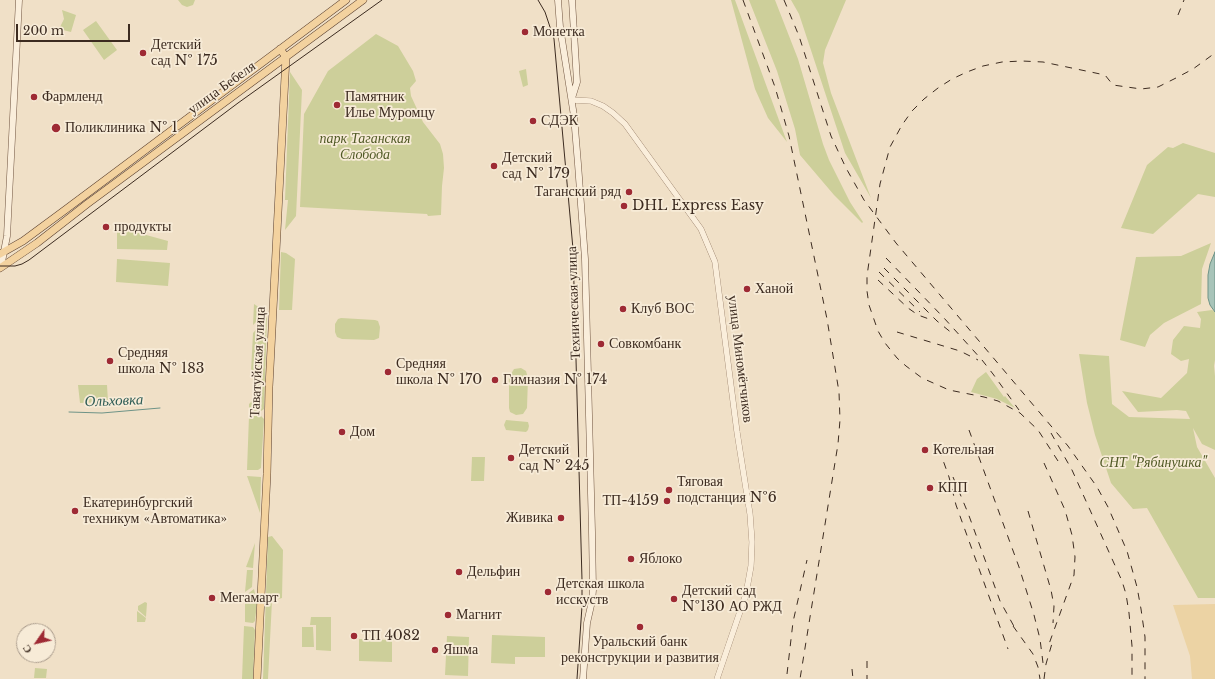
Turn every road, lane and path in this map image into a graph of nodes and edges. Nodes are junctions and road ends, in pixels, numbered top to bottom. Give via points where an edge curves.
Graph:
1 (19, 0) edge
2 (346, 0) edge
3 (363, 0) edge
4 (558, 0) edge
5 (572, 0) edge
6 (280, 49) junction
7 (286, 57) junction
8 (572, 100) junction
9 (3, 252) edge
10 (1, 267) edge
11 (257, 679) edge
12 (583, 679) edge
13 (717, 679) edge

1 - 9 main road via 8,215
2 - 6 main road, улица Бебеля
3 - 7 main road, улица Бебеля
4 - 8 main road, Техническая улица
5 - 8 main road via 577,82
6 - 7 main road
6 - 9 main road, улица Бебеля via 23,241
7 - 10 main road, улица Бебеля via 37,243
7 - 11 main road, Таватуйская улица
8 - 12 main road, Техническая улица via 585,259 592,532 592,596
8 - 13 street, улица Миномётчиков via 590,101 603,106 625,124 701,229 714,262 752,542 746,594
9 - 10 main road

